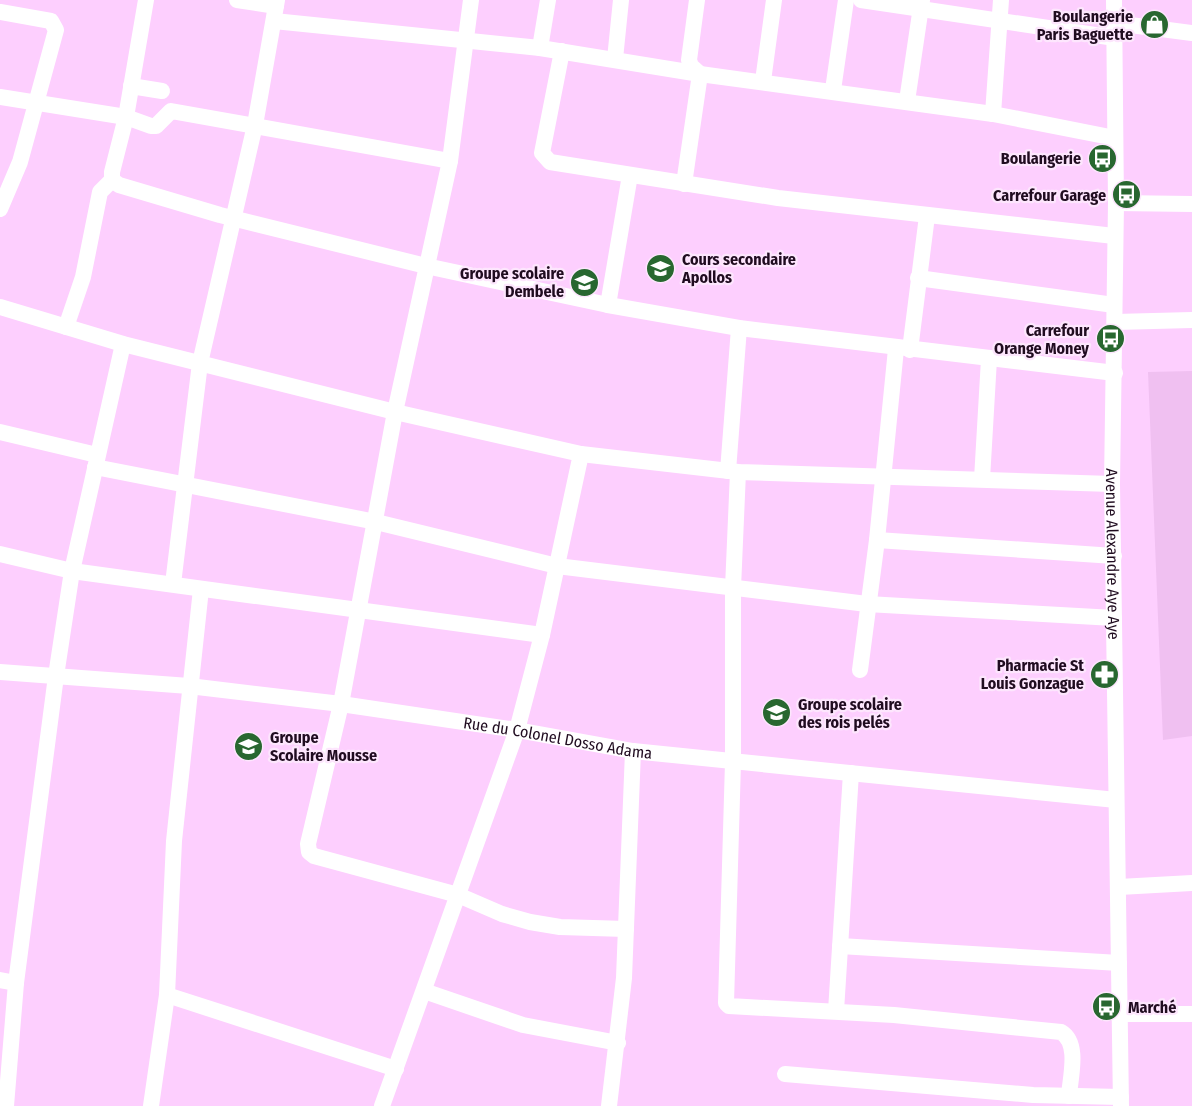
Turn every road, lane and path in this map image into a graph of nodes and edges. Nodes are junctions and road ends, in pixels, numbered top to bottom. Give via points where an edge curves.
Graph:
1 (146, 0) edge
2 (237, 0) edge
3 (471, 0) edge
4 (548, 0) edge
5 (621, 0) edge
6 (697, 0) edge
7 (774, 0) edge
8 (846, 0) edge
9 (861, 0) edge
10 (1001, 0) edge
11 (1114, 0) edge
12 (921, 5) edge
13 (12, 9) edge
14 (276, 9) edge
15 (997, 21) junction
16 (1115, 30) junction
17 (1192, 33) edge
18 (465, 41) junction
19 (540, 48) junction
20 (562, 51) junction
21 (615, 59) junction
22 (700, 74) junction
23 (763, 81) junction
24 (131, 86) junction
25 (832, 90) junction
26 (162, 91) dead end
27 (0, 97) edge
28 (907, 101) junction
29 (38, 102) junction
30 (993, 114) junction
31 (126, 117) junction
32 (255, 125) junction
33 (1115, 138) junction
34 (450, 161) junction
35 (630, 175) junction
36 (112, 180) junction
37 (684, 184) junction
38 (1116, 203) junction
39 (1192, 204) edge
40 (0, 209) edge
41 (927, 216) junction
42 (234, 219) junction
43 (1114, 236) junction
44 (426, 266) junction
45 (918, 278) junction
46 (609, 305) junction
47 (0, 307) edge
48 (1115, 314) junction
49 (1192, 320) edge
50 (66, 327) junction
51 (739, 328) junction
52 (123, 344) junction
53 (903, 349) junction
54 (989, 359) junction
55 (200, 363) junction
56 (1115, 373) junction
57 (395, 412) junction
58 (0, 432) edge
59 (580, 454) junction
60 (96, 461) junction
61 (733, 472) junction
62 (883, 476) junction
63 (982, 479) junction
64 (1112, 484) junction
65 (185, 486) junction
66 (376, 522) junction
67 (877, 540) junction
68 (0, 554) edge
69 (1114, 556) junction
70 (557, 566) junction
71 (72, 571) junction
72 (173, 584) junction
73 (733, 588) junction
74 (201, 589) junction
75 (867, 604) junction
76 (358, 611) junction
77 (1114, 618) junction
78 (542, 635) junction
79 (860, 670) dead end
80 (0, 672) edge
81 (56, 676) junction
82 (189, 686) junction
83 (341, 704) junction
84 (517, 730) junction
85 (633, 751) junction
86 (733, 762) junction
87 (851, 773) junction
88 (1116, 800) junction
89 (1192, 883) edge
90 (1119, 887) junction
91 (458, 896) junction
92 (626, 929) junction
93 (840, 946) junction
94 (1119, 963) junction
95 (8, 981) edge
96 (424, 991) junction
97 (167, 995) junction
98 (836, 1011) junction
99 (1121, 1014) junction
100 (1192, 1014) edge
101 (618, 1043) junction
102 (396, 1069) junction
103 (785, 1074) dead end
104 (1069, 1096) junction
105 (1121, 1101) edge
106 (6, 1106) edge
107 (151, 1106) edge
108 (382, 1106) edge
109 (609, 1106) edge

1 - 24 street
2 - 14 street
3 - 18 street
4 - 19 street
5 - 21 street
6 - 22 street via 689,60
7 - 23 street
8 - 25 street
9 - 12 street
10 - 15 street
11 - 16 street, Avenue Alexandre Aye Aye
12 - 15 street
12 - 28 street
13 - 29 street via 56,25
14 - 18 street
14 - 32 street
15 - 16 street
15 - 30 street
16 - 17 street
16 - 33 street, Avenue Alexandre Aye Aye
18 - 19 street
18 - 34 street
19 - 20 street
20 - 21 street
20 - 35 street via 544,158
21 - 22 street
22 - 23 street
22 - 37 street
23 - 25 street
24 - 26 street
24 - 31 street
25 - 28 street
27 - 29 street
28 - 30 street
29 - 31 street
29 - 40 street via 20,162
30 - 33 street
31 - 32 street via 156,126 171,111
31 - 36 street
32 - 34 street
32 - 42 street
33 - 38 street, Avenue Alexandre Aye Aye
34 - 44 street
35 - 37 street
35 - 46 street
36 - 42 street
36 - 50 street via 100,192 83,277
37 - 41 street
38 - 39 street
38 - 43 street, Avenue Alexandre Aye Aye
41 - 43 street
41 - 45 street
42 - 44 street
42 - 55 street
43 - 48 street, Avenue Alexandre Aye Aye
44 - 46 street
44 - 57 street
45 - 48 street
45 - 53 street
46 - 51 street
47 - 50 street
48 - 49 street
48 - 56 street, Avenue Alexandre Aye Aye
50 - 52 street
51 - 53 street
51 - 61 street
52 - 55 street
52 - 60 street
53 - 54 street
53 - 62 street
54 - 56 street
54 - 63 street
55 - 57 street
55 - 65 street
56 - 64 street, Avenue Alexandre Aye Aye
57 - 59 street
57 - 66 street
58 - 60 street
59 - 61 street
59 - 70 street
60 - 65 street
60 - 71 street
61 - 62 street
61 - 73 street
62 - 63 street
62 - 67 street
63 - 64 street
64 - 69 street, Avenue Alexandre Aye Aye
65 - 66 street
65 - 72 street
66 - 70 street
66 - 76 street
67 - 69 street
67 - 75 street
68 - 71 street
69 - 77 street, Avenue Alexandre Aye Aye
70 - 73 street
70 - 78 street
71 - 72 street
71 - 81 street
72 - 74 street
73 - 75 street
73 - 86 street
74 - 76 street
74 - 82 street
75 - 77 street
75 - 79 street
76 - 78 street
76 - 83 street
77 - 88 street, Avenue Alexandre Aye Aye
78 - 84 street
80 - 81 street, Rue du Colonel Dosso Adama
81 - 82 street, Rue du Colonel Dosso Adama
81 - 95 street
82 - 83 street, Rue du Colonel Dosso Adama
82 - 97 street via 174,841
83 - 84 street, Rue du Colonel Dosso Adama
83 - 91 street via 309,852
84 - 85 street, Rue du Colonel Dosso Adama
84 - 91 street
85 - 86 street, Rue du Colonel Dosso Adama
85 - 92 street
86 - 87 street, Rue du Colonel Dosso Adama
86 - 98 street via 726,1003
87 - 88 street, Rue du Colonel Dosso Adama
87 - 93 street
88 - 90 street, Avenue Alexandre Aye Aye
89 - 90 street
90 - 94 street, Avenue Alexandre Aye Aye
91 - 92 street via 530,922
91 - 96 street
92 - 101 street
93 - 94 street
93 - 98 street
94 - 99 street, Avenue Alexandre Aye Aye
95 - 106 street
96 - 101 street via 523,1025
96 - 102 street
97 - 102 street
97 - 107 street
98 - 104 street via 1061,1032 1072,1044
99 - 100 street
99 - 105 street, Avenue Alexandre Aye Aye
101 - 109 street
102 - 108 street
103 - 104 street
104 - 105 street

